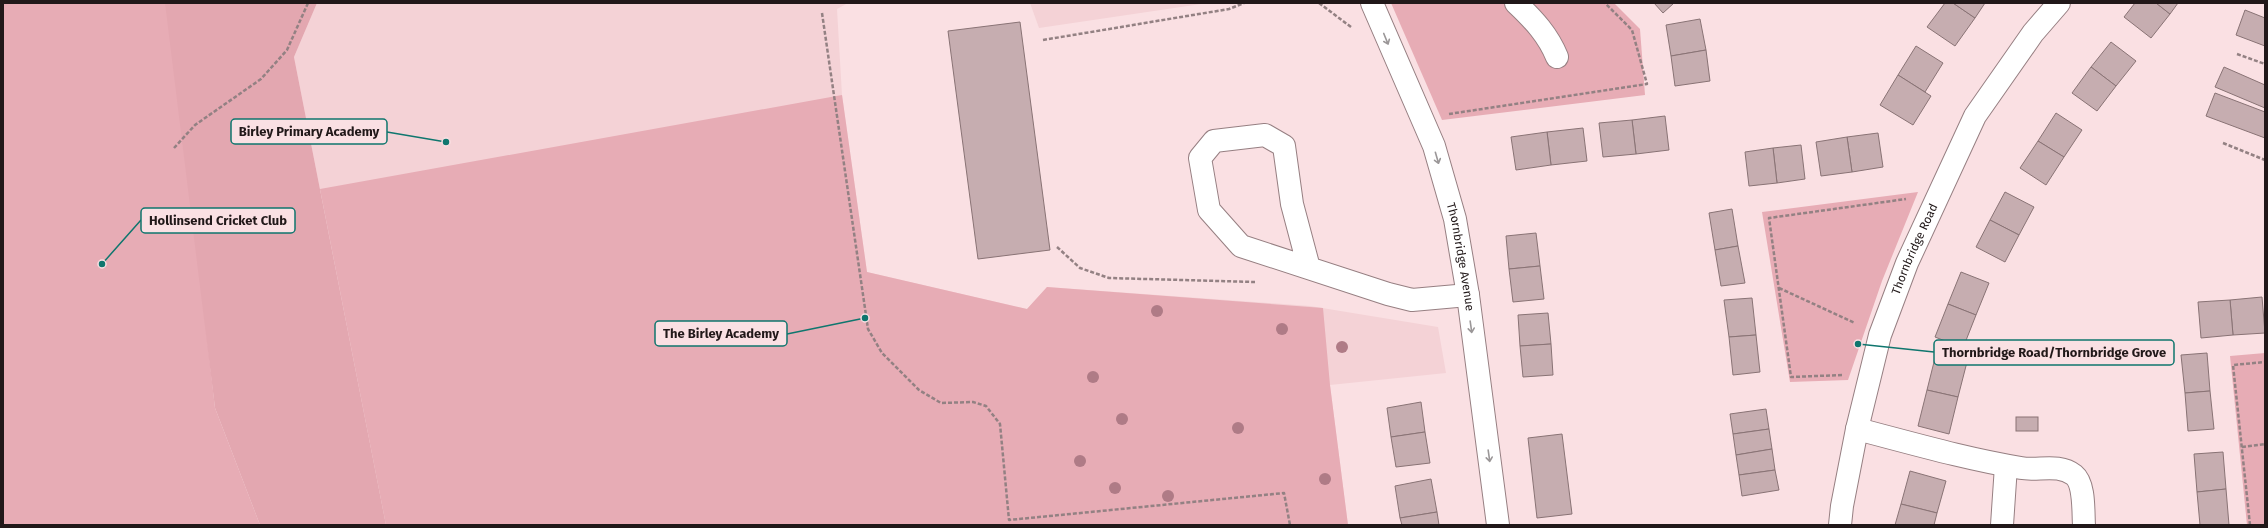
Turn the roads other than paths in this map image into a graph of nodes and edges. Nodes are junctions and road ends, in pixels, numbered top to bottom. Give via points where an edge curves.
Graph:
1 (1372, 3) edge
2 (1516, 3) edge
3 (2059, 3) edge
4 (1557, 57) dead end
5 (1309, 268) junction
6 (1468, 295) junction
7 (1857, 429) junction
8 (2006, 466) junction
9 (1498, 525) edge
10 (1840, 525) edge
11 (2002, 525) edge
12 (2084, 525) edge

1 -> 6 street, Thornbridge Avenue via 1434,146 1455,219
2 - 4 street via 1539,25
3 - 7 street, Thornbridge Road via 2033,33 1975,116 1938,194 1907,263 1880,335
5 - 5 street via 1292,204 1284,146 1265,135 1214,141 1200,158 1209,210 1241,246
5 - 6 street via 1412,300
6 -> 9 street, Thornbridge Avenue
7 - 8 street
7 - 10 street, Thornbridge Road
8 - 11 street
8 - 12 street via 2023,469 2063,469 2075,476 2080,484

